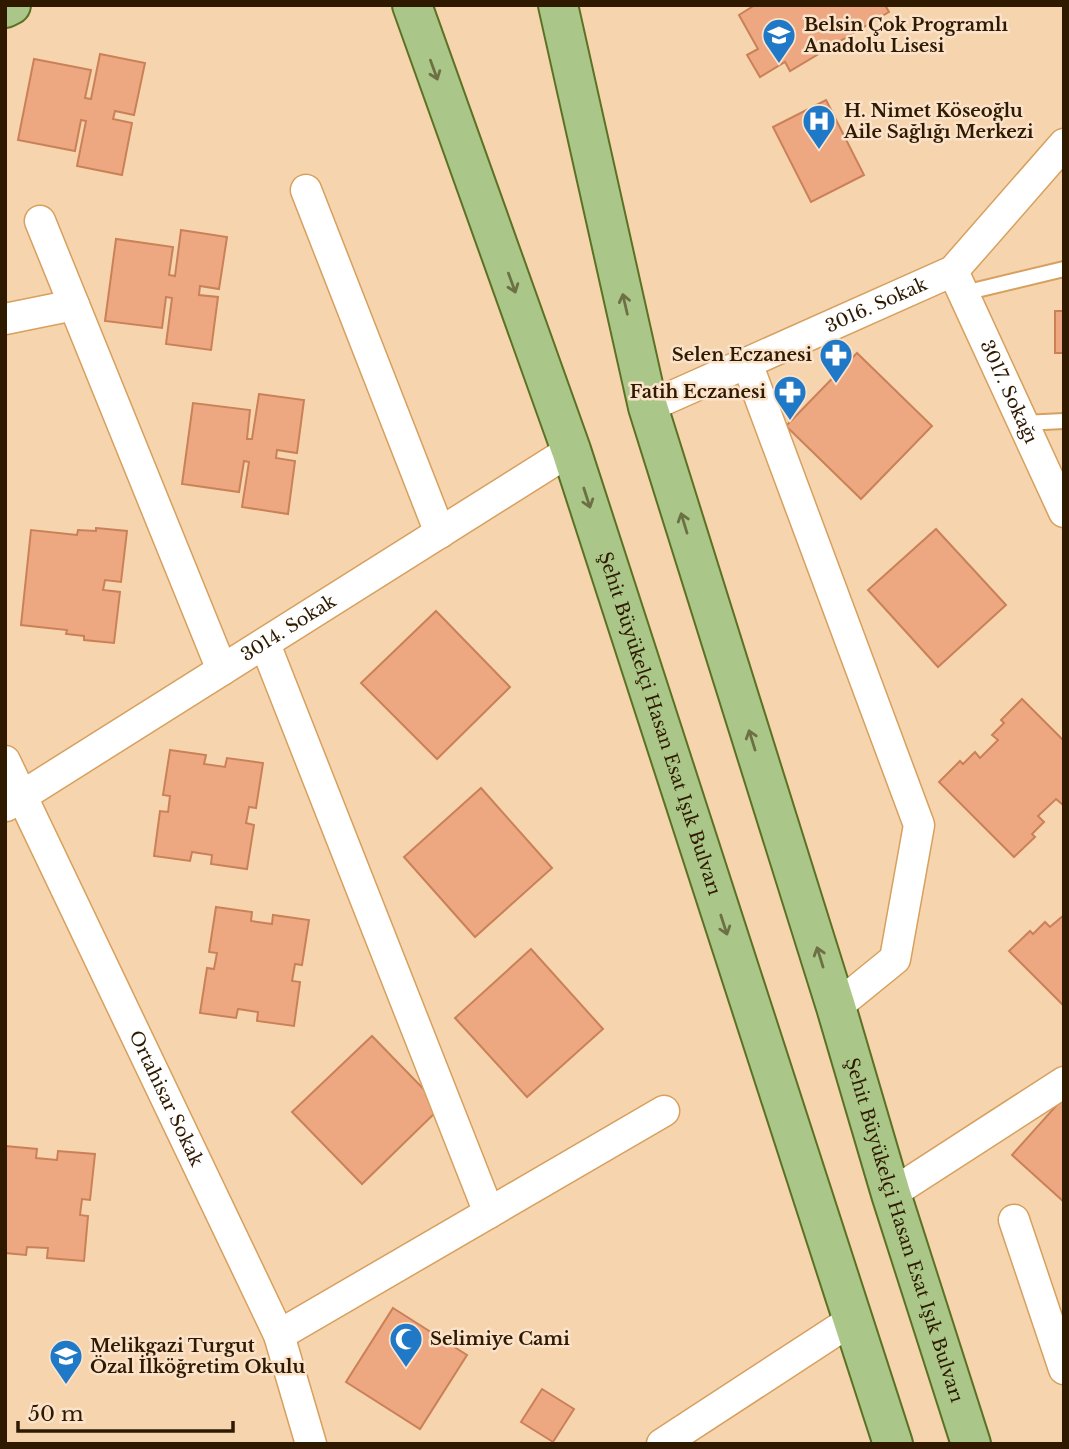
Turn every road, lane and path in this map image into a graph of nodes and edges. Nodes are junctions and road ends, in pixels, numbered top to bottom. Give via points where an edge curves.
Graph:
1 (11, 5) edge
2 (389, 5) edge
3 (558, 5) edge
4 (5, 8) edge
5 (416, 20) edge
6 (1064, 144) edge
7 (306, 190) dead end
8 (40, 221) dead end
9 (1064, 270) edge
10 (959, 282) junction
11 (74, 305) junction
12 (5, 319) edge
13 (747, 363) junction
14 (648, 407) junction
15 (1064, 421) edge
16 (1023, 423) junction
17 (571, 450) junction
18 (1064, 512) edge
19 (440, 533) junction
20 (265, 644) junction
21 (222, 670) junction
22 (5, 761) edge
23 (14, 801) edge
24 (836, 1007) junction
25 (1064, 1082) edge
26 (664, 1111) dead end
27 (891, 1194) junction
28 (488, 1213) junction
29 (1014, 1220) dead end
30 (852, 1320) junction
31 (279, 1335) junction
32 (1064, 1369) edge
33 (311, 1444) edge
34 (662, 1444) edge
35 (893, 1444) edge
36 (971, 1444) edge

1 - 4 main road
2 - 5 main road
14 -> 3 main road, Şehit Büyükelçi Hasan Esat Işık Bulvarı
5 -> 17 main road, Şehit Büyükelçi Hasan Esat Işık Bulvarı
6 - 10 street, 3016. Sokak
7 - 19 street
8 - 11 street
9 - 10 lane
10 - 13 street, 3016. Sokak
10 - 16 street, 3017. Sokağı
11 - 12 street
11 - 21 street
13 - 14 street, 3016. Sokak
13 - 24 street via 919,825 895,959
24 -> 14 main road, Şehit Büyükelçi Hasan Esat Işık Bulvarı
15 - 16 lane
16 - 18 street, 3017. Sokağı
17 - 19 street, 3014. Sokak
17 -> 30 main road, Şehit Büyükelçi Hasan Esat Işık Bulvarı
19 - 20 street, 3014. Sokak
20 - 21 street, 3014. Sokak
20 - 28 street
21 - 23 street, 3014. Sokak
22 - 23 street, Ortahisar Sokak
23 - 31 street, Ortahisar Sokak
24 - 27 main road, Şehit Büyükelçi Hasan Esat Işık Bulvarı
25 - 27 street
26 - 28 street
27 - 36 main road, Şehit Büyükelçi Hasan Esat Işık Bulvarı
28 - 31 street
29 - 32 street
30 - 34 street
30 - 35 main road, Şehit Büyükelçi Hasan Esat Işık Bulvarı
31 - 33 street, Ortahisar Sokak

